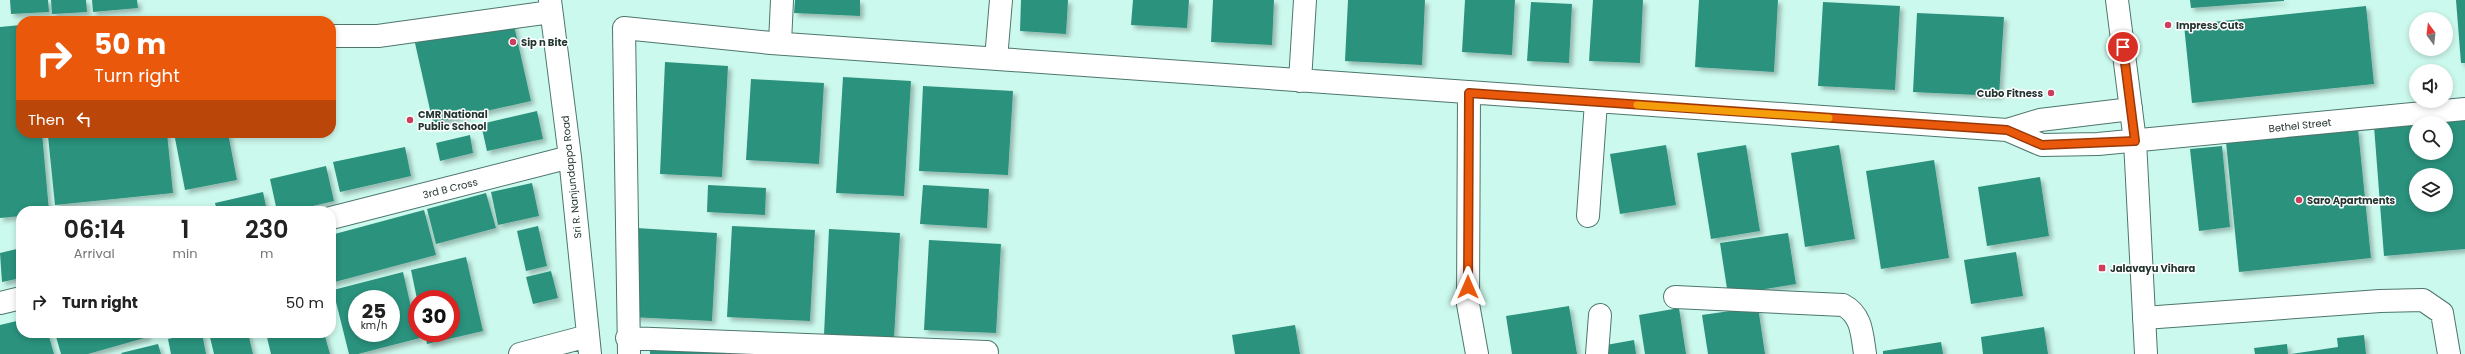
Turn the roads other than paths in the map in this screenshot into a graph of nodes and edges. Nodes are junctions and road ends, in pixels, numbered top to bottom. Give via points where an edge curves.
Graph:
1 (782, 0) edge
2 (1001, 0) edge
3 (1305, 0) edge
4 (2117, 0) edge
5 (551, 6) edge
6 (336, 36) edge
7 (780, 43) junction
8 (996, 59) junction
9 (1300, 81) junction
10 (1469, 93) junction
11 (1596, 102) junction
12 (2131, 109) junction
13 (2465, 109) edge
14 (2007, 130) junction
15 (2135, 141) junction
16 (570, 157) junction
17 (1588, 216) dead end
18 (336, 217) edge
19 (1675, 297) dead end
20 (16, 299) edge
21 (0, 303) edge
22 (1600, 315) dead end
23 (2144, 318) junction
24 (589, 345) edge
25 (628, 346) edge
26 (987, 352) dead end
27 (923, 353) edge
28 (520, 354) edge
29 (1477, 354) edge
30 (1597, 354) edge
31 (1865, 354) edge
32 (2146, 354) edge
33 (2449, 354) edge

1 - 7 street
2 - 8 street
3 - 9 street
4 - 12 street
5 - 6 street via 378,36
5 - 16 street, Sri R. Nanjundappa Road
7 - 8 street
7 - 25 street via 624,28
8 - 9 street
9 - 10 street
10 - 11 street
10 - 29 street via 1468,304
11 - 14 street
11 - 17 street
12 - 14 street via 2040,120
12 - 15 street
13 - 15 street, Bethel Street
14 - 15 street, Bethel Street via 2042,145
15 - 23 street
16 - 18 street, 3rd B Cross
16 - 24 street, Sri R. Nanjundappa Road
19 - 31 street via 1843,305 1853,311 1860,322
20 - 21 street
22 - 30 street
23 - 32 street
23 - 33 street via 2423,300 2442,313
24 - 28 street
25 - 27 street
26 - 27 street

